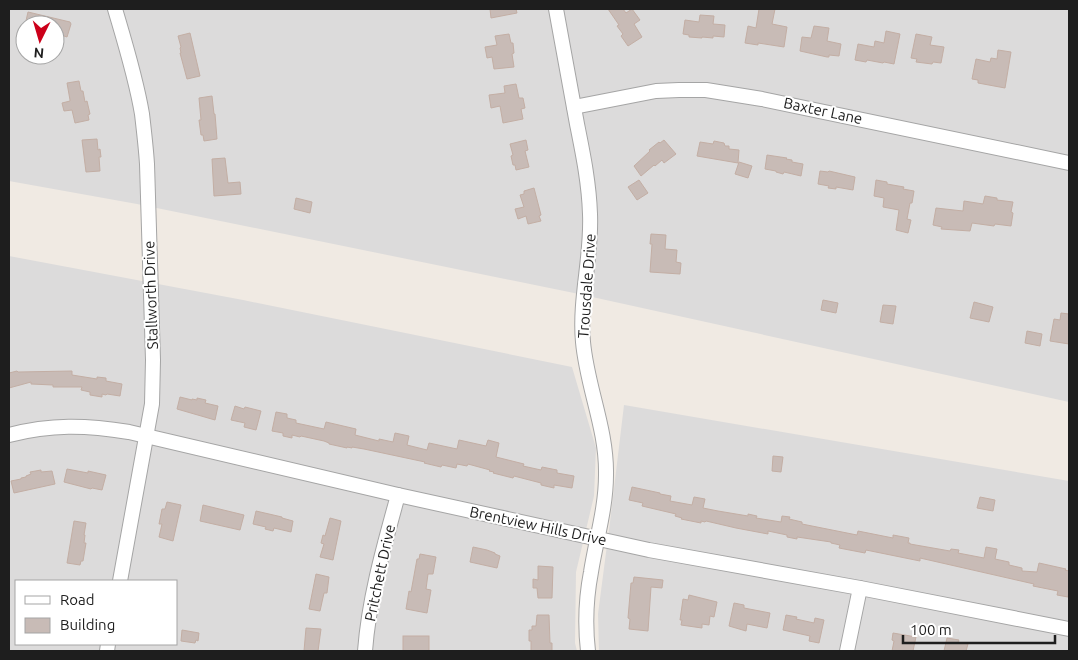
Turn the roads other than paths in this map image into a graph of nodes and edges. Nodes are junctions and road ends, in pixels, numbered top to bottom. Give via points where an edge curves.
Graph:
1 (115, 9) edge
2 (556, 9) edge
3 (574, 107) junction
4 (1069, 163) edge
5 (9, 435) edge
6 (147, 436) junction
7 (398, 495) junction
8 (598, 539) junction
9 (120, 580) edge
10 (860, 588) junction
11 (1069, 629) edge
12 (366, 651) edge
13 (588, 651) edge
14 (847, 651) edge

1 - 6 street, Stallworth Drive via 139,100 147,164 153,360
2 - 3 street, Trousdale Drive
3 - 4 street, Baxter Lane via 656,91 719,92
3 - 8 street, Trousdale Drive via 587,182 591,229 582,336 606,463 605,498
5 - 6 street, Brentview Hills Drive via 67,426
6 - 7 street, Brentview Hills Drive
6 - 9 street, Stallworth Drive
7 - 8 street, Brentview Hills Drive
7 - 12 street, Pritchett Drive via 372,599
8 - 10 street, Brentview Hills Drive
8 - 13 street, Trousdale Drive via 588,593
10 - 11 street, Brentview Hills Drive
10 - 14 street

